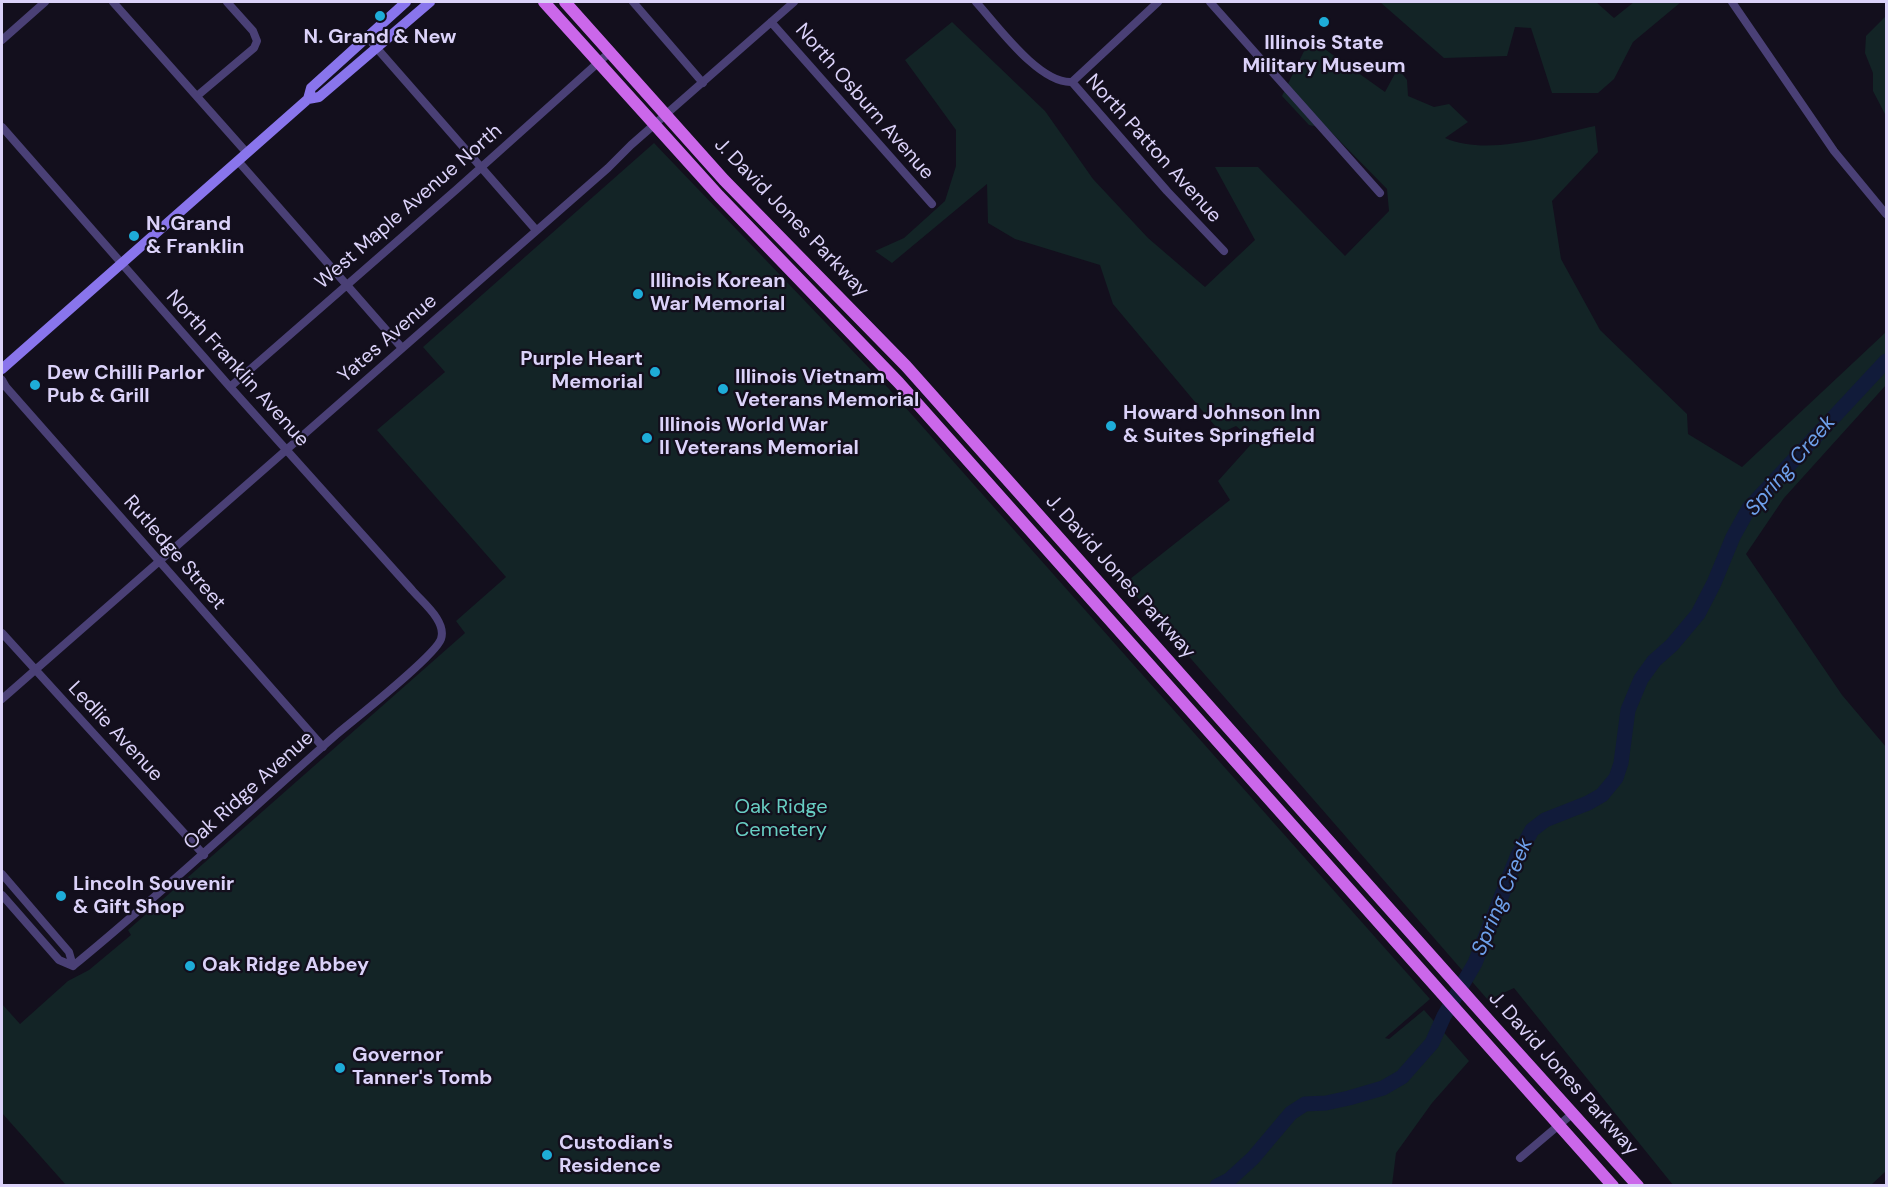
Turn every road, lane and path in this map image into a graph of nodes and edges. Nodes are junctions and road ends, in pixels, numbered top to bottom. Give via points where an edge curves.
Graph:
1 (45, 2) edge
2 (113, 2) edge
3 (227, 2) edge
4 (406, 2) edge
5 (430, 2) edge
6 (544, 2) edge
7 (565, 2) edge
8 (633, 2) edge
9 (794, 2) edge
10 (976, 2) edge
11 (1158, 2) edge
12 (1210, 2) edge
13 (1732, 2) edge
14 (771, 22) junction
15 (367, 37) junction
16 (2, 40) edge
17 (377, 49) junction
18 (610, 52) junction
19 (598, 63) junction
20 (703, 82) junction
21 (1072, 82) junction
22 (197, 96) junction
23 (308, 99) junction
24 (666, 116) junction
25 (655, 126) junction
26 (2, 127) edge
27 (246, 153) junction
28 (238, 161) junction
29 (480, 166) junction
30 (1380, 194) dead end
31 (932, 204) dead end
32 (1887, 214) edge
33 (536, 230) junction
34 (1224, 251) dead end
35 (122, 263) junction
36 (346, 284) junction
37 (402, 348) junction
38 (2, 369) edge
39 (2, 380) edge
40 (230, 387) junction
41 (286, 449) junction
42 (159, 560) junction
43 (2, 633) edge
44 (442, 635) joint
45 (34, 669) junction
46 (2, 699) edge
47 (323, 747) junction
48 (204, 855) junction
49 (2, 874) edge
50 (2, 895) edge
51 (73, 966) junction
52 (1572, 1114) junction
53 (1559, 1125) junction
54 (1520, 1158) dead end
55 (1613, 1185) edge
56 (1638, 1185) edge

1 - 16 street
2 - 22 street
3 - 22 street via 257,41 254,48
4 - 15 main road
5 - 17 main road
6 - 19 main road, J. David Jones Parkway
7 - 18 main road, J. David Jones Parkway
8 - 20 street
9 - 14 street, Yates Avenue
10 - 21 street, North Patton Avenue via 1030,62 1042,72
11 - 21 street
12 - 30 street
13 - 32 street via 1834,151
14 - 20 street, Yates Avenue
14 - 31 street, North Osburn Avenue
15 - 17 street
15 - 23 main road via 311,88
17 - 23 main road via 319,97
17 - 29 street
18 - 19 street, West Maple Avenue North
18 - 24 main road, J. David Jones Parkway
19 - 25 main road, J. David Jones Parkway
19 - 29 street, West Maple Avenue North
20 - 24 street, Yates Avenue
21 - 34 street, North Patton Avenue
22 - 27 street
23 - 27 main road
24 - 25 street, Yates Avenue
24 - 52 main road, J. David Jones Parkway via 906,366
25 - 33 street, Yates Avenue
25 - 53 main road, J. David Jones Parkway via 899,383
26 - 35 street, North Franklin Avenue
27 - 28 main road
28 - 35 main road
28 - 36 street
29 - 33 street
29 - 36 street, West Maple Avenue North
33 - 37 street, Yates Avenue
35 - 38 main road
35 - 40 street, North Franklin Avenue
36 - 37 street
36 - 40 street, West Maple Avenue North
37 - 41 street, Yates Avenue
39 - 42 street, Rutledge Street
40 - 41 street, North Franklin Avenue
41 - 42 street, Yates Avenue
41 - 44 street, North Franklin Avenue via 431,612
42 - 45 street, Yates Avenue
42 - 47 street, Rutledge Street
43 - 45 street, Ledlie Avenue
44 - 47 street, Oak Ridge Avenue via 416,666
45 - 46 street, Yates Avenue
45 - 48 street, Ledlie Avenue
47 - 48 street, Oak Ridge Avenue
48 - 51 street, Oak Ridge Avenue
49 - 51 street via 69,952
50 - 51 street via 59,960
52 - 53 street
52 - 56 main road, J. David Jones Parkway
53 - 54 street
53 - 55 main road, J. David Jones Parkway

